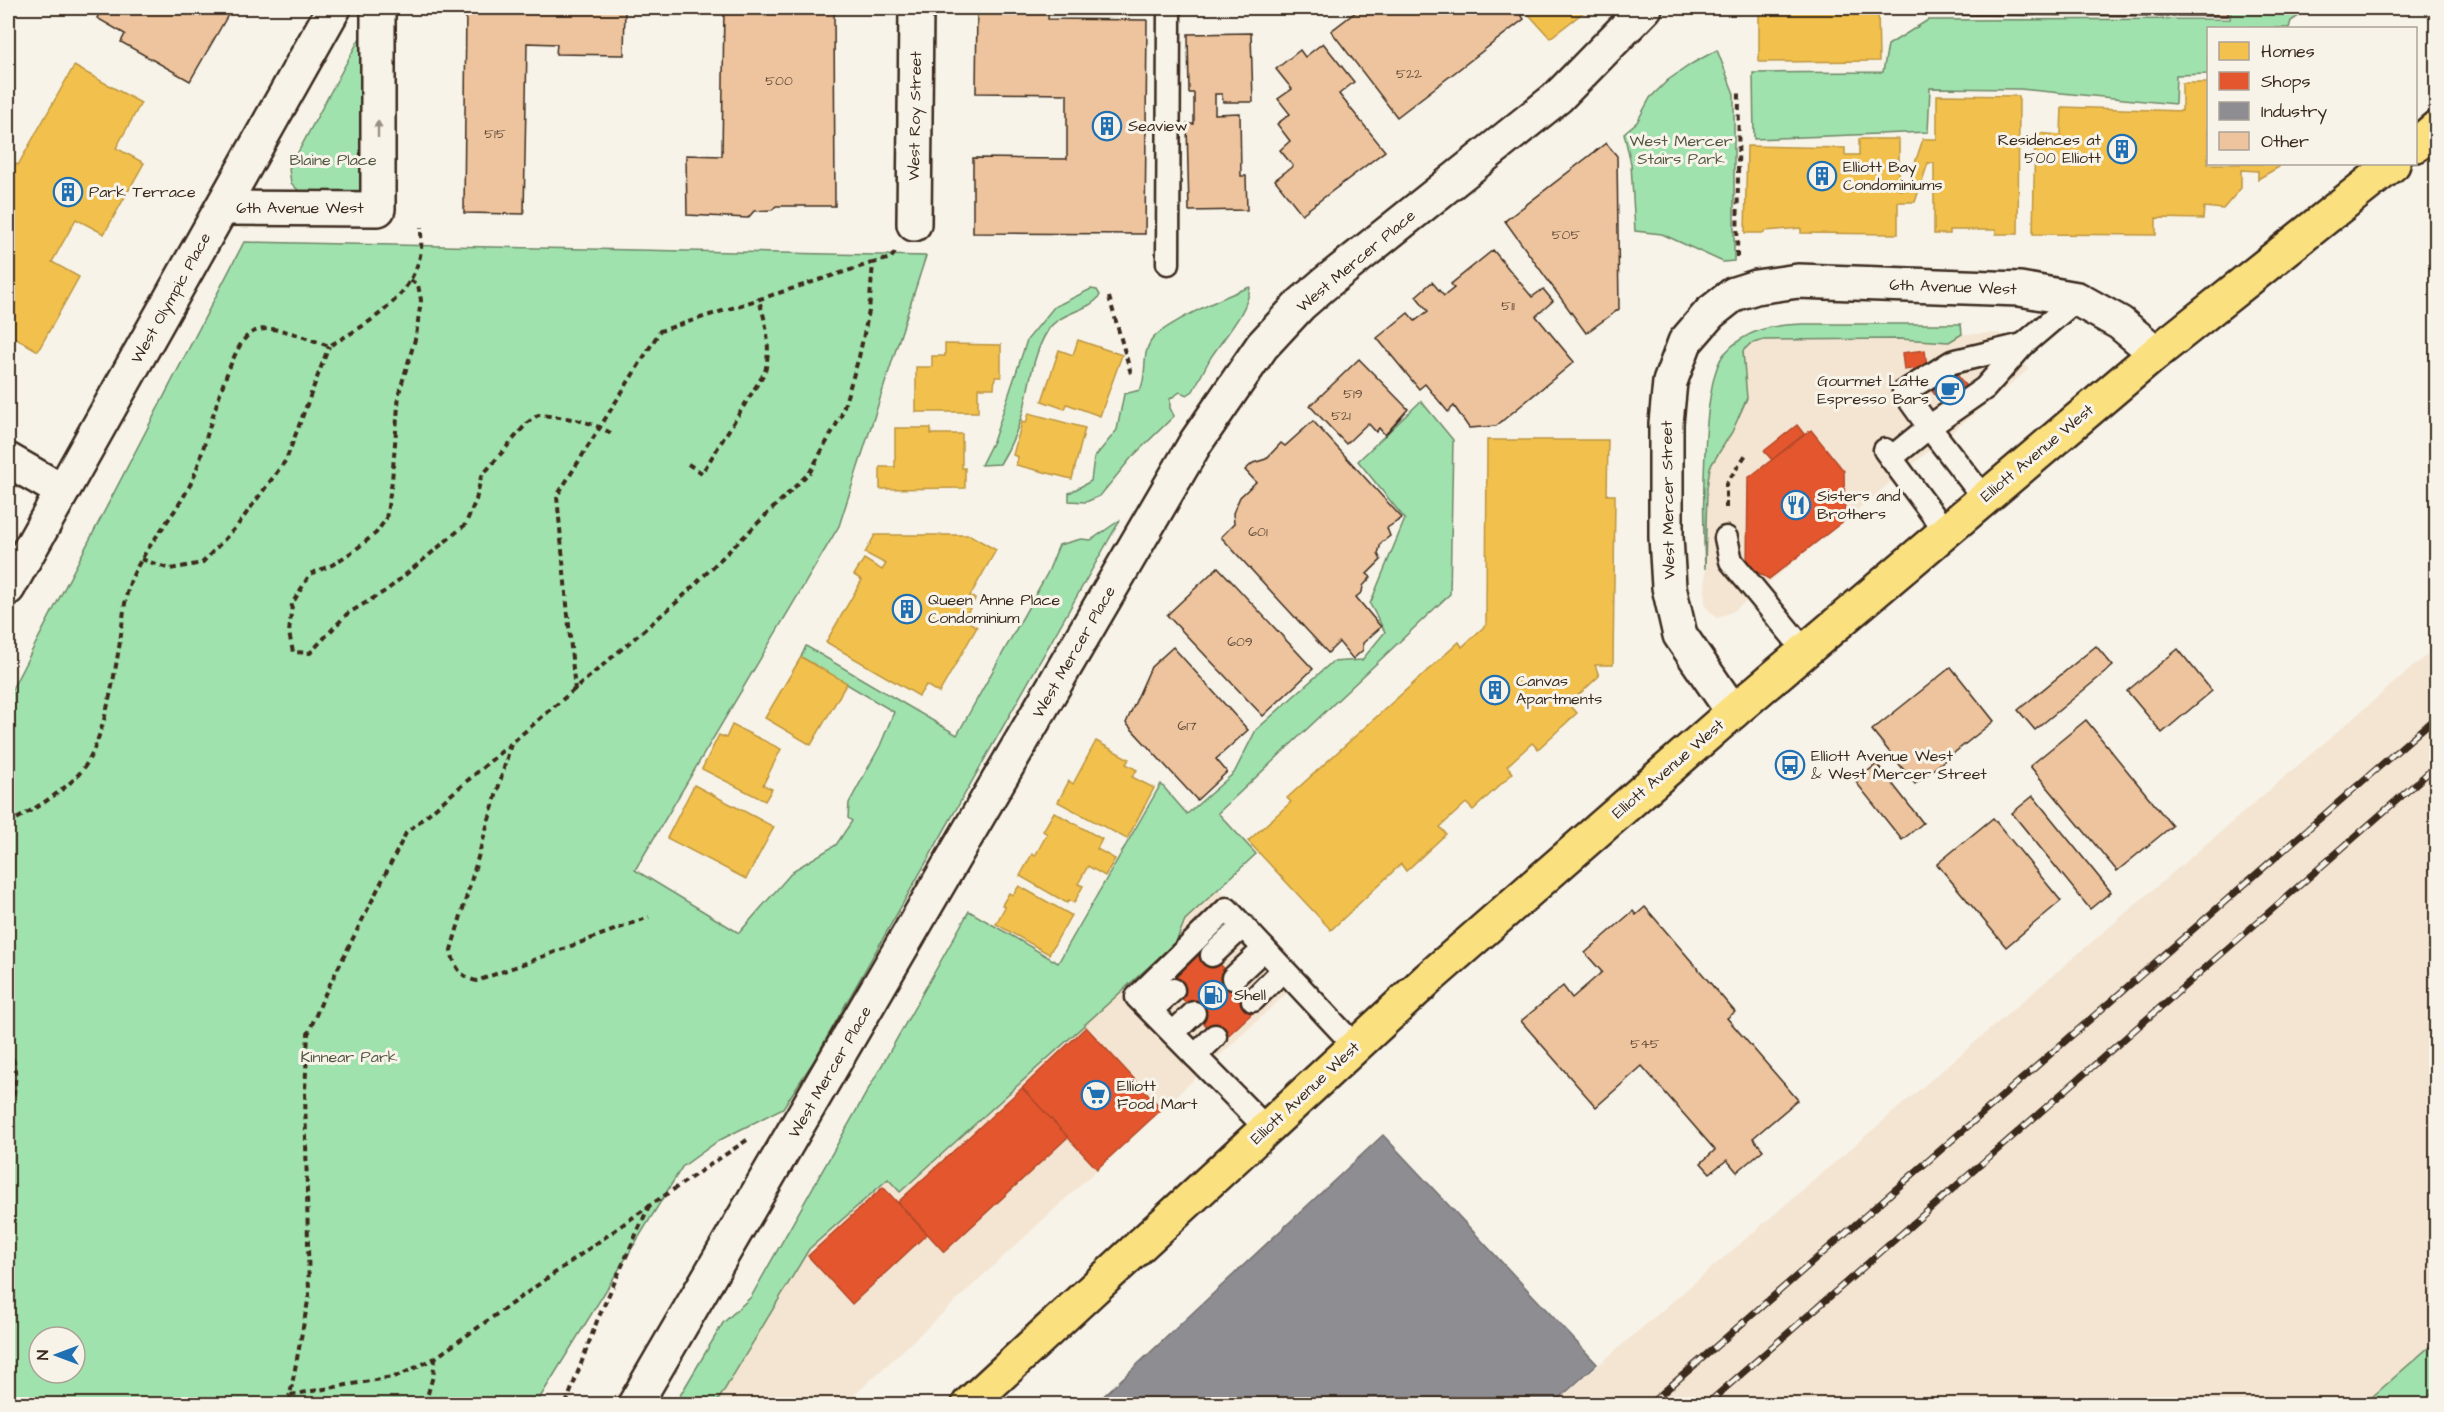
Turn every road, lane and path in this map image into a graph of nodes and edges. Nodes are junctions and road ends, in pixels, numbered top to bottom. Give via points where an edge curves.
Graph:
1 (334, 8) edge
2 (378, 8) edge
3 (916, 8) edge
4 (1169, 8) edge
5 (1646, 8) edge
6 (1739, 92) dead end
7 (2436, 129) edge
8 (2417, 143) edge
9 (2392, 165) edge
10 (222, 208) junction
11 (914, 224) joint
12 (421, 227) dead end
13 (1737, 260) dead end
14 (873, 263) junction
15 (1168, 263) dead end
16 (410, 280) junction
17 (1734, 294) joint
18 (1109, 297) dead end
19 (758, 298) junction
20 (2077, 298) junction
21 (2023, 345) junction
22 (328, 346) junction
23 (2156, 353) junction
24 (1132, 376) dead end
25 (599, 426) junction
26 (1929, 427) junction
27 (612, 434) dead end
28 (1747, 453) dead end
29 (8, 460) edge
30 (688, 464) dead end
31 (62, 491) junction
32 (1984, 498) junction
33 (1945, 531) junction
34 (1726, 538) joint
35 (141, 559) junction
36 (8, 588) edge
37 (1805, 651) junction
38 (575, 691) junction
39 (1733, 712) junction
40 (511, 744) junction
41 (8, 824) edge
42 (649, 917) dead end
43 (1243, 926) junction
44 (1264, 949) junction
45 (1212, 955) dead end
46 (1283, 970) junction
47 (1233, 978) dead end
48 (1173, 990) dead end
49 (1253, 1000) dead end
50 (1151, 1010) junction
51 (1194, 1013) dead end
52 (1173, 1033) junction
53 (1215, 1036) dead end
54 (1355, 1047) junction
55 (8, 1049) edge
56 (1195, 1056) junction
57 (8, 1127) edge
58 (1267, 1130) junction
59 (792, 1137) junction
60 (650, 1206) junction
61 (435, 1358) junction
62 (2436, 1392) edge
63 (290, 1395) junction
64 (281, 1404) edge
65 (425, 1404) edge
66 (566, 1404) edge
67 (635, 1404) edge
68 (969, 1404) edge
69 (2426, 1404) edge

1 - 10 street, West Olympic Place
10 -> 2 street, 6th Avenue West via 378,209
3 - 11 street, West Roy Street
4 - 15 lane
5 - 59 street, West Mercer Place via 1558,97 1323,285 1262,346 1196,442
6 - 13 path
7 - 8 main road
9 - 23 main road, Elliott Avenue West
10 - 31 street, West Olympic Place
11 - 14 path via 891,258
12 - 16 path via 421,255
14 - 19 path
14 - 38 path via 859,357 841,416 810,472 678,601
16 - 22 path via 395,301 362,327
16 - 25 path via 418,285 421,300 416,336 399,393 386,519 355,550 310,574 292,604 289,633 293,652 310,653 347,614 387,590 465,525 481,477 527,423 538,415
17 - 20 street, 6th Avenue West via 1756,286 1797,281 2020,290
17 - 39 street, West Mercer Street via 1710,313 1685,342 1670,382 1666,423 1669,587 1680,635
18 - 24 path
19 - 25 path via 660,330
19 - 30 path via 768,338 765,372 702,473
20 - 21 lane
20 - 23 street, 6th Avenue West via 2120,323
21 - 26 lane via 1985,388
21 - 26 lane via 1952,362 1904,392
22 - 35 path via 286,460 237,526 202,563 170,569
22 - 35 path via 265,327 249,333 219,395 195,473
23 - 32 main road, Elliott Avenue West
25 - 27 path
25 - 38 path via 557,496
26 - 32 lane
26 - 33 lane via 1888,454
28 - 34 path via 1726,484
29 - 31 street
31 - 36 street, West Olympic Place
32 - 33 main road, Elliott Avenue West
33 - 37 main road, Elliott Avenue West
34 - 37 lane via 1731,561
35 - 41 path via 130,582 111,694 93,750 80,774
37 - 39 main road, Elliott Avenue West
38 - 40 path
39 - 54 main road, Elliott Avenue West
40 - 42 path via 451,950 459,972 477,981
40 - 63 path via 406,833 308,1034 305,1090 309,1296
43 - 44 lane
43 - 45 lane
43 - 50 lane via 1227,909 1137,997
44 - 46 lane
44 - 47 lane
46 - 49 lane
46 - 54 lane
48 - 50 lane
50 - 52 lane
51 - 52 lane
52 - 56 lane
53 - 56 lane
54 - 58 main road, Elliott Avenue West
55 - 57 path via 14,1062
56 - 58 lane
58 - 68 main road, Elliott Avenue West
59 - 60 path via 776,1126 751,1138
59 - 67 street, West Mercer Place
60 - 61 path
60 - 66 path via 597,1321
61 - 63 path via 398,1376
61 - 65 path
62 - 69 path
63 - 64 path

